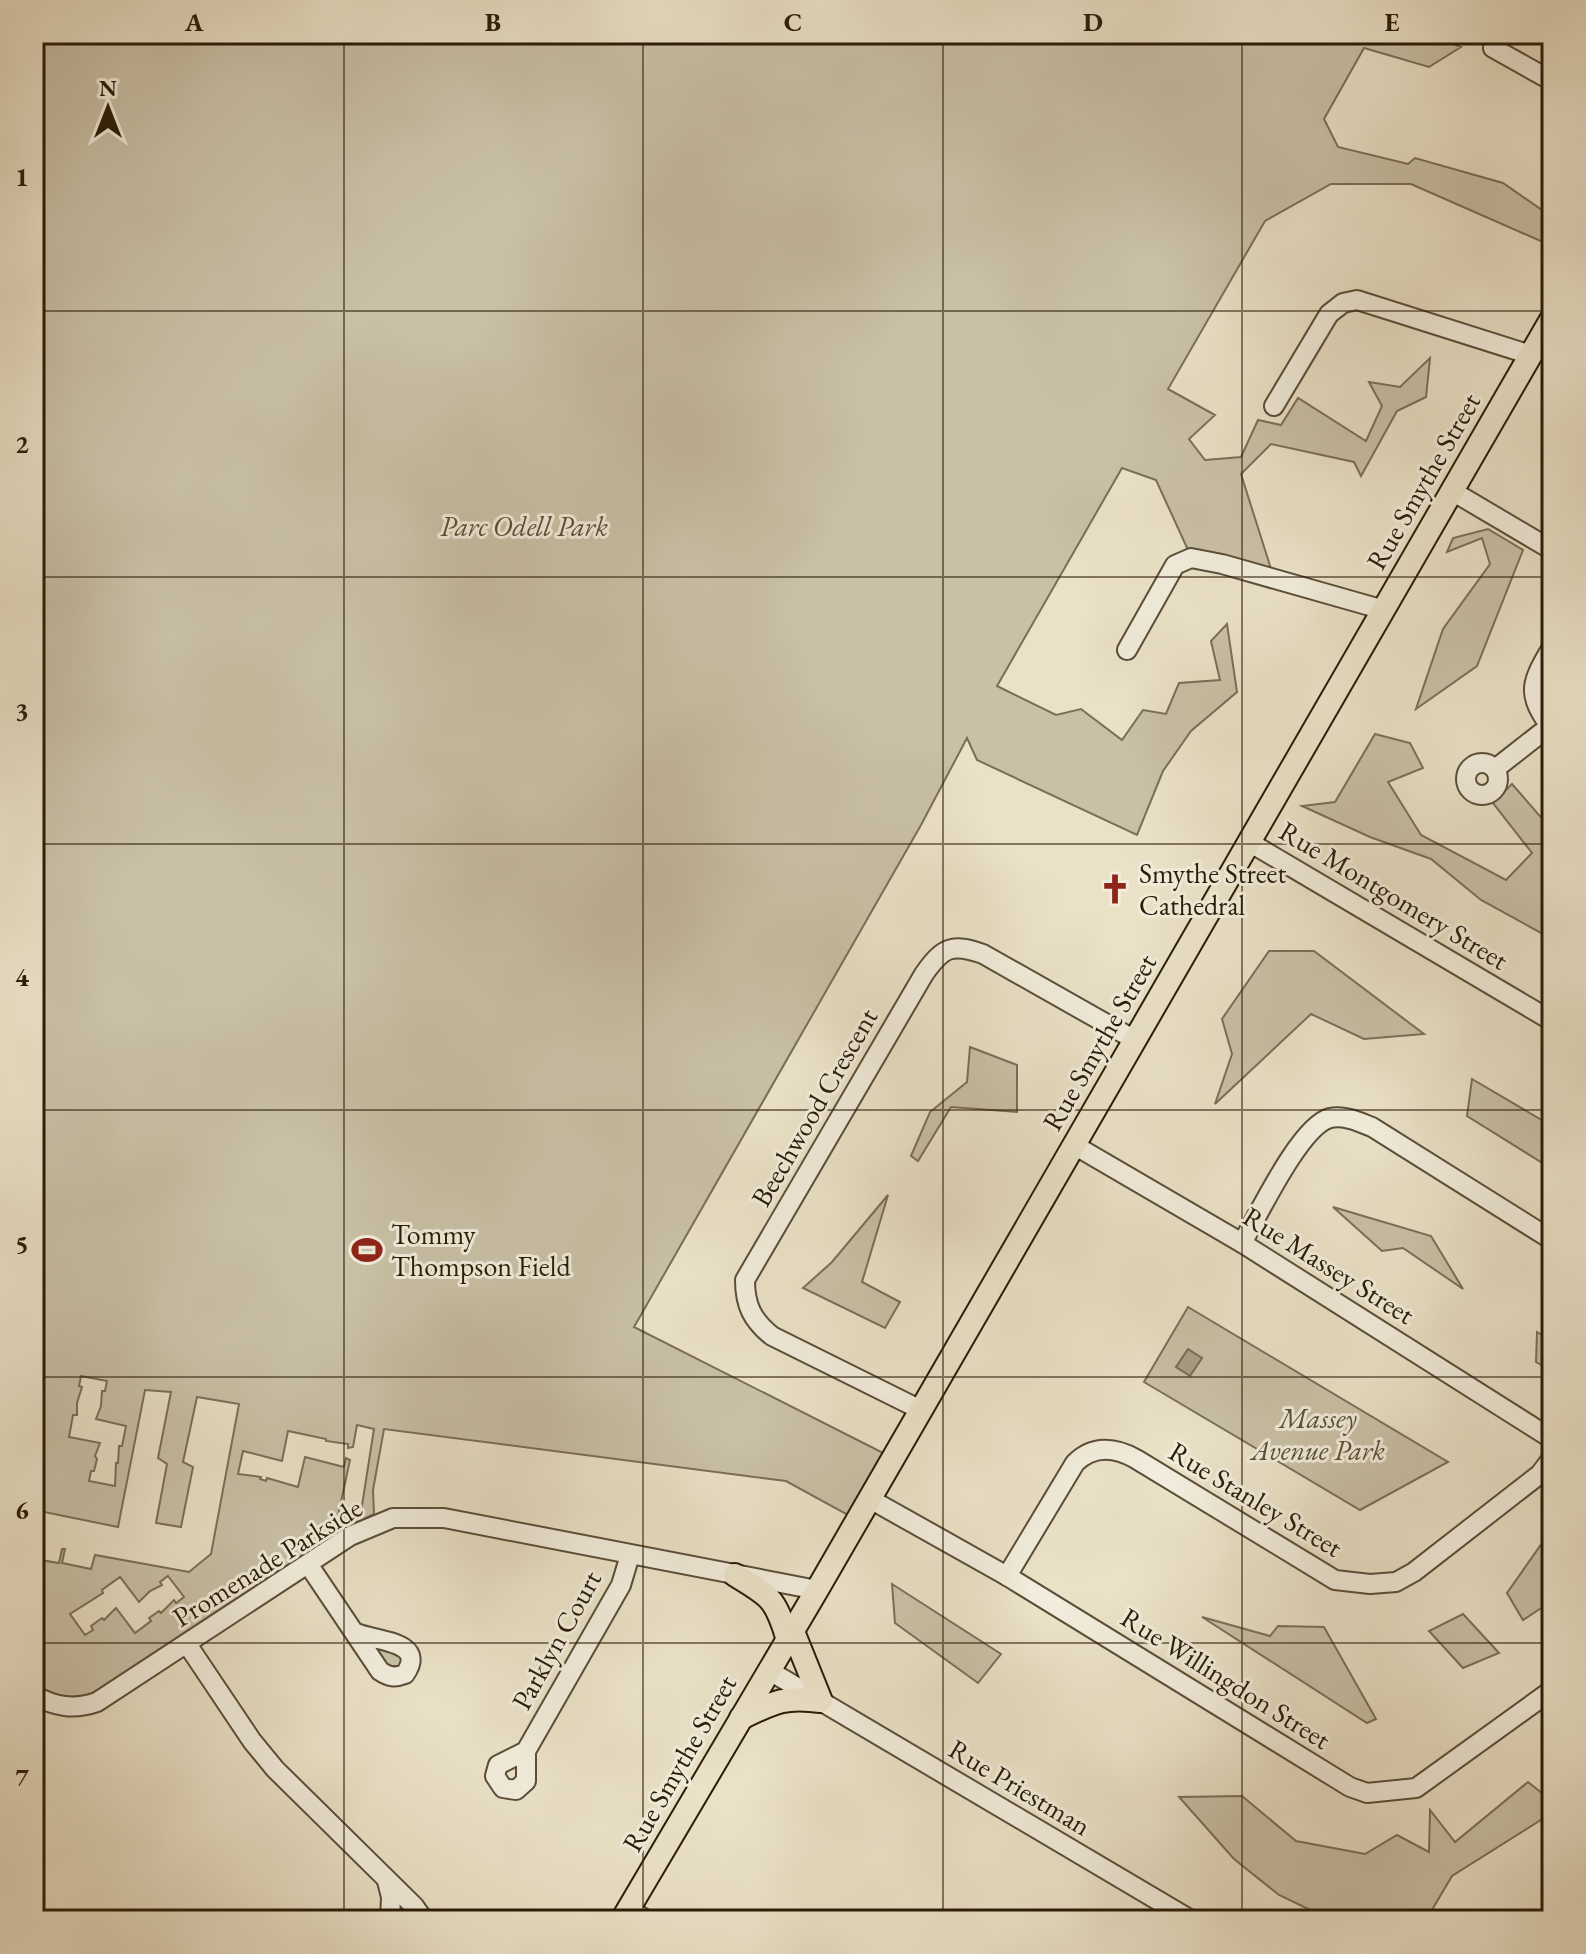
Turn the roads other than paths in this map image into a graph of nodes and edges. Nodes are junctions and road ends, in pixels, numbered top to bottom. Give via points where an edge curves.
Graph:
1 (1493, 48) dead end
2 (1552, 81) edge
3 (1552, 319) edge
4 (1531, 355) junction
5 (1274, 406) dead end
6 (1452, 491) junction
7 (1552, 550) edge
8 (1384, 610) junction
9 (1552, 647) edge
10 (1127, 650) dead end
11 (1551, 728) edge
12 (1495, 769) dead end
13 (1249, 842) junction
14 (1552, 1021) edge
15 (1135, 1040) junction
16 (1074, 1145) junction
17 (1552, 1240) edge
18 (1242, 1243) junction
19 (921, 1410) junction
20 (1552, 1439) edge
21 (1552, 1458) edge
22 (870, 1499) junction
23 (630, 1555) junction
24 (308, 1564) junction
25 (735, 1575) junction
26 (1007, 1576) junction
27 (817, 1590) junction
28 (356, 1633) dead end
29 (790, 1633) junction
30 (187, 1644) junction
31 (768, 1670) junction
32 (1552, 1690) edge
33 (34, 1695) edge
34 (821, 1701) junction
35 (740, 1718) junction
36 (526, 1751) dead end
37 (387, 1881) junction
38 (632, 1916) edge
39 (390, 1920) edge
40 (424, 1920) edge
41 (1191, 1920) edge

1 - 2 street
3 - 4 main road, Rue Smythe Street
4 - 5 street via 1357,300 1329,314
4 - 6 main road, Rue Smythe Street
6 - 7 street
6 - 8 main road, Rue Smythe Street
8 - 10 street via 1191,558 1175,565
8 - 13 main road, Rue Smythe Street
9 - 11 street via 1532,687 1537,708
11 - 12 street
13 - 14 street, Rue Montgomery Street
13 - 15 main road, Rue Smythe Street
15 - 16 main road, Rue Smythe Street
15 - 19 street, Beechwood Crescent via 983,954 963,947 935,958 745,1280 746,1303 772,1336
16 - 18 street, Rue Massey Street
16 - 19 main road, Rue Smythe Street
17 - 18 street via 1372,1127 1350,1118 1331,1118 1300,1142
18 - 20 street, Rue Massey Street
19 - 22 main road, Rue Smythe Street
21 - 26 street, Rue Stanley Street via 1540,1474 1414,1572 1396,1582 1370,1584 1335,1580 1136,1459 1109,1448 1083,1455 1075,1463
22 - 26 street, Rue Willingdon Street
22 - 27 main road, Rue Smythe Street
23 - 24 street, Promenade Parkside via 421,1516 369,1526
23 - 25 street, Promenade Parkside
23 - 36 street, Parklyn Court via 621,1585
24 - 28 street
24 - 30 street, Promenade Parkside
25 - 27 street, Promenade Parkside
25 - 29 main road via 772,1599
26 - 32 street, Rue Willingdon Street via 1367,1793 1416,1788
27 - 29 main road, Rue Smythe Street
29 - 31 main road, Rue Smythe Street
29 - 34 main road
30 - 33 street, Promenade Parkside via 110,1696 84,1707 53,1705
30 - 37 street via 275,1769
31 - 34 street, Rue Priestman
31 - 35 main road, Rue Smythe Street
34 - 35 main road via 793,1697
34 - 41 street, Rue Priestman
35 - 38 main road, Rue Smythe Street
37 - 39 street
37 - 40 street

